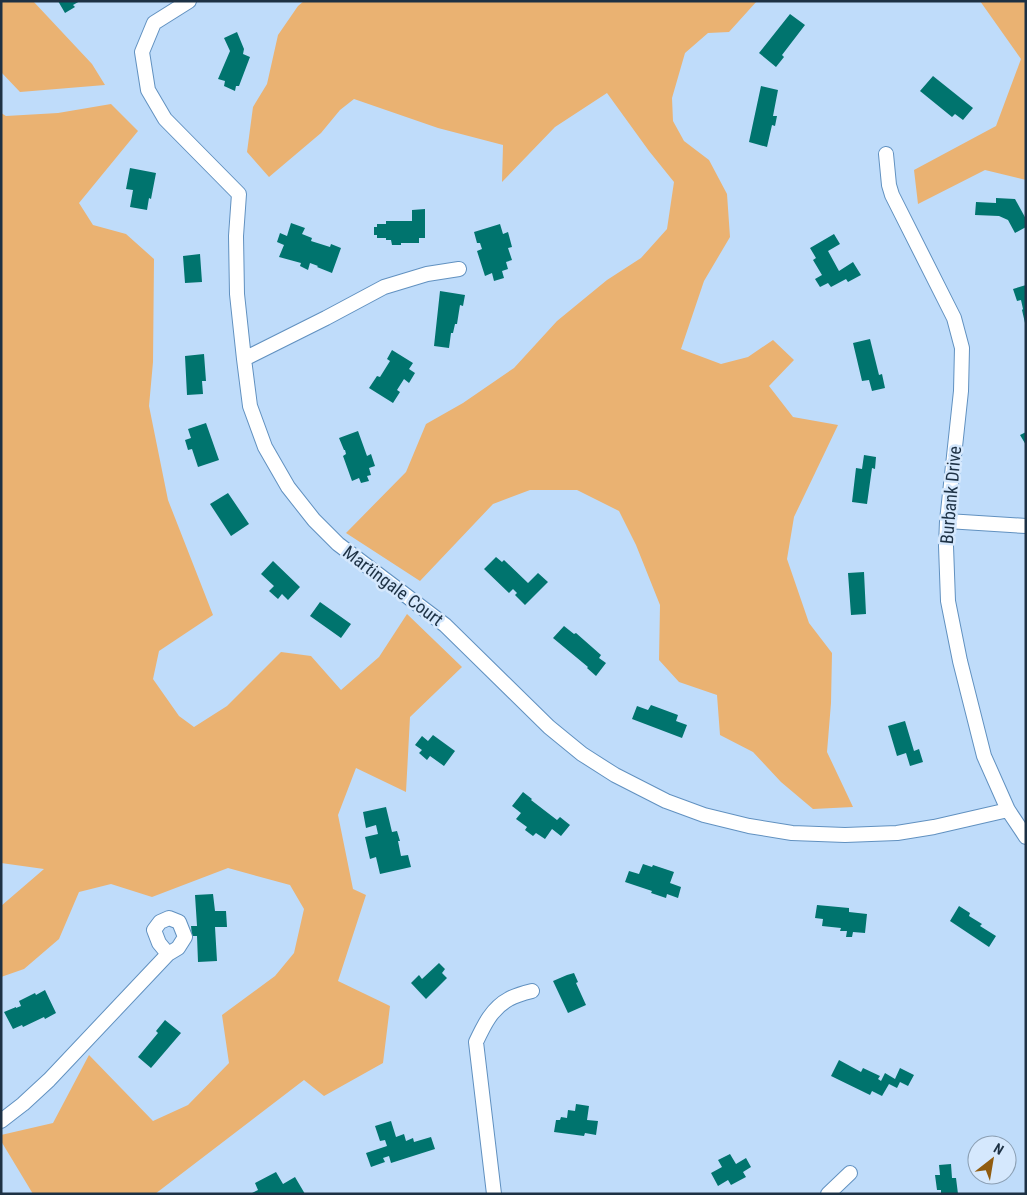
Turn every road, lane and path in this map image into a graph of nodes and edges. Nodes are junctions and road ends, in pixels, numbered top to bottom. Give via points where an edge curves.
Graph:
1 (189, 1) edge
2 (886, 154) dead end
3 (458, 269) dead end
4 (244, 359) junction
5 (947, 521) junction
6 (1026, 526) edge
7 (1008, 810) junction
8 (1026, 837) edge
9 (168, 954) dead end
10 (532, 991) dead end
11 (1, 1121) edge
12 (850, 1173) dead end
13 (494, 1194) edge
14 (828, 1194) edge

1 - 4 street, Martingale Court via 154,23 142,52 148,90 165,119 239,194 237,294
2 - 5 street, Burbank Drive via 888,185 954,318 962,348 961,391
3 - 4 street via 384,287
4 - 7 street, Martingale Court via 250,406 265,447 288,487 314,520 338,544 445,625 549,728 615,775 666,801 704,815 792,833 897,833
5 - 6 street
5 - 7 street, Burbank Drive via 948,601 960,660 984,756
7 - 8 street, Burbank Drive
9 - 11 street via 49,1080
10 - 13 street via 510,998 496,1007 476,1042
12 - 14 street

